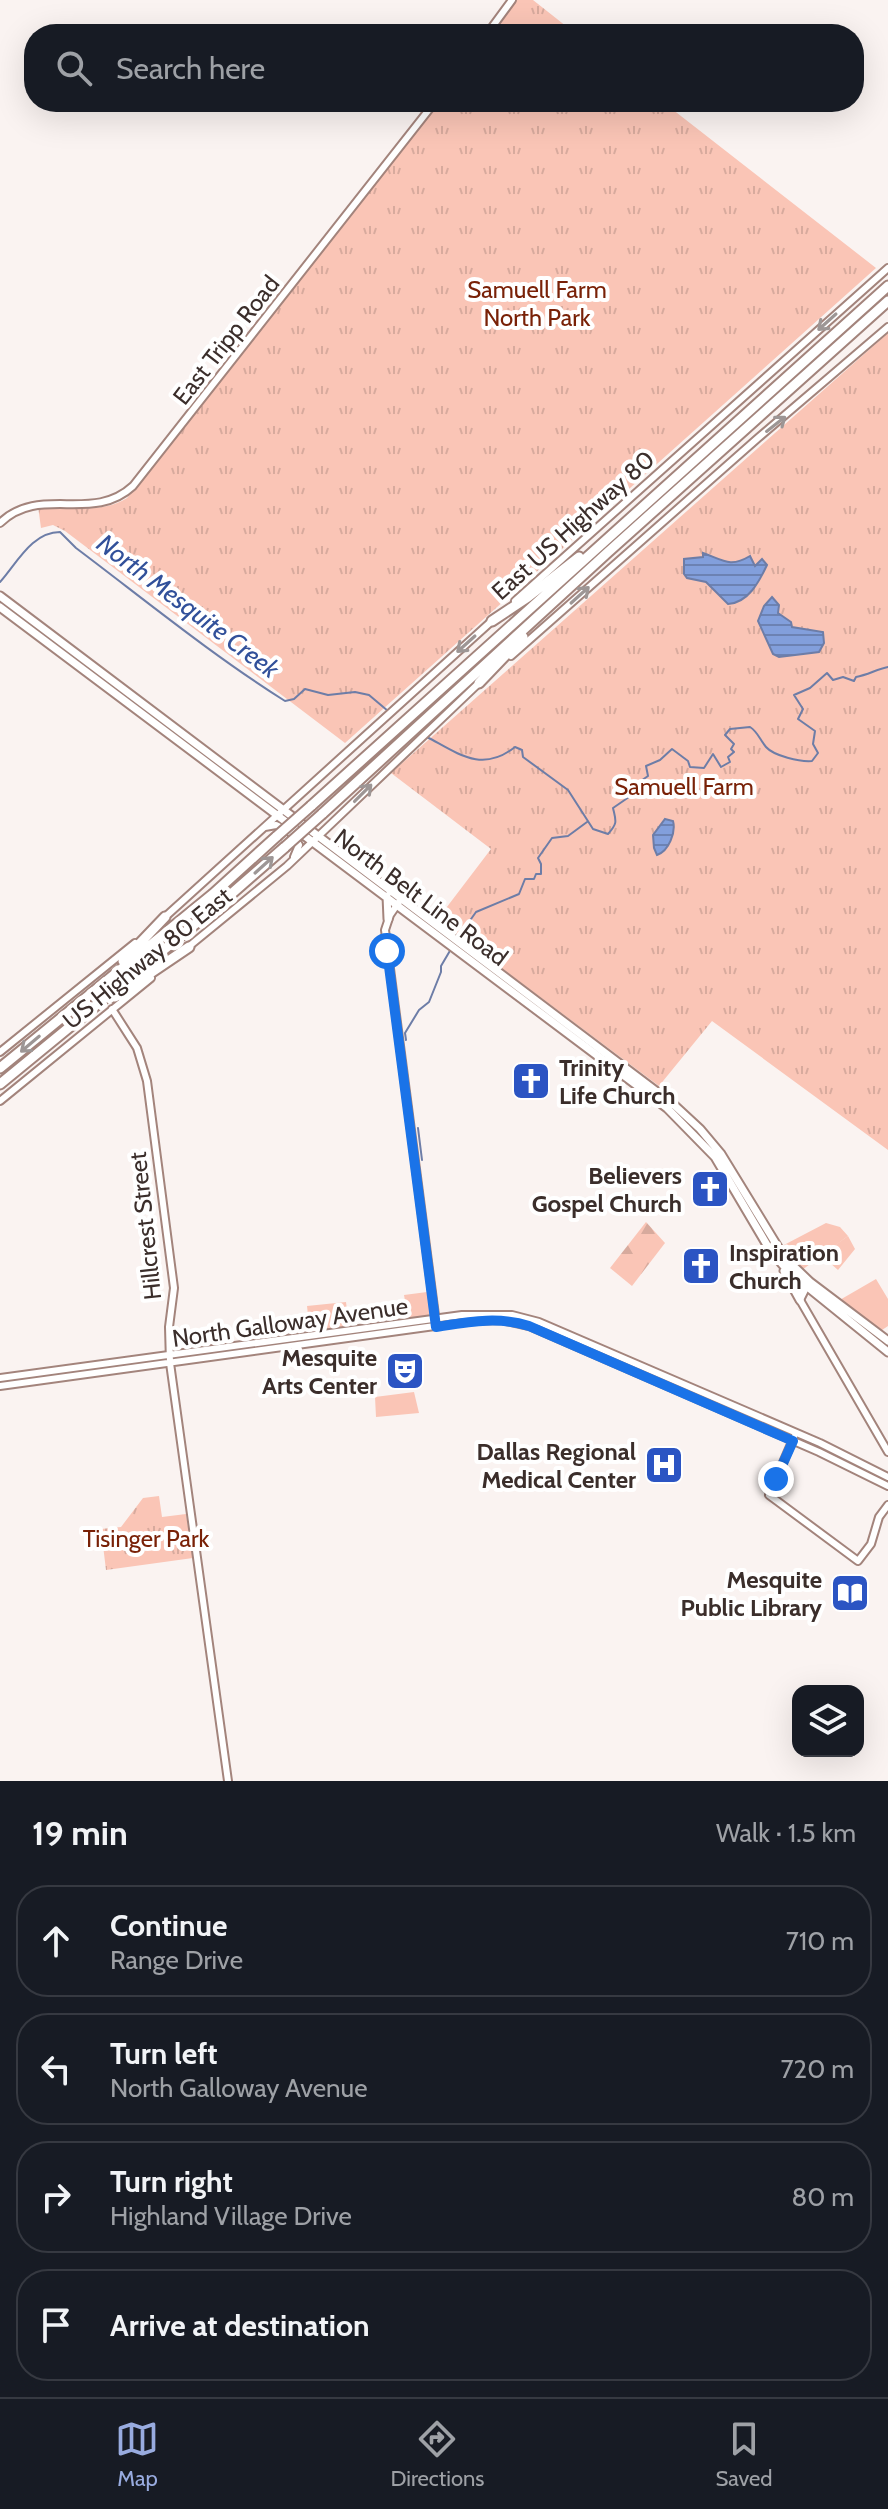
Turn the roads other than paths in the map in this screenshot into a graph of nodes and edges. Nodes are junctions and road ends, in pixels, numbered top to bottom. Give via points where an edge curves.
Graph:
1 (512, 0) edge
2 (494, 24) edge
3 (427, 112) edge
4 (888, 268) edge
5 (888, 286) edge
6 (888, 301) edge
7 (888, 327) edge
8 (665, 486) junction
9 (0, 523) edge
10 (607, 553) junction
11 (0, 596) edge
12 (0, 607) edge
13 (492, 621) junction
14 (479, 683) junction
15 (134, 700) junction
16 (280, 812) junction
17 (261, 830) junction
18 (317, 839) junction
19 (287, 866) junction
20 (361, 872) junction
21 (387, 896) junction
22 (400, 901) junction
23 (165, 917) junction
24 (388, 919) junction
25 (189, 947) junction
26 (503, 979) junction
27 (97, 988) junction
28 (112, 1009) junction
29 (75, 1022) junction
30 (0, 1052) edge
31 (2, 1067) edge
32 (0, 1084) edge
33 (0, 1101) edge
34 (777, 1258) junction
35 (808, 1284) junction
36 (800, 1300) junction
37 (436, 1324) junction
38 (888, 1341) edge
39 (888, 1352) edge
40 (170, 1360) junction
41 (119, 1366) junction
42 (0, 1378) edge
43 (0, 1386) edge
44 (688, 1392) junction
45 (777, 1426) junction
46 (765, 1429) junction
47 (794, 1437) junction
48 (835, 1450) junction
49 (817, 1451) junction
50 (888, 1452) edge
51 (857, 1460) junction
52 (853, 1468) junction
53 (886, 1476) edge
54 (888, 1486) edge
55 (888, 1505) edge
56 (228, 1781) edge

1 - 2 main road
3 - 9 main road, East Tripp Road via 133,486 117,499 97,504 32,504
4 -> 13 main road, East US Highway 80
5 - 8 highway
6 - 10 highway
14 -> 7 main road
8 - 13 highway
8 - 27 highway, bridge via 213,894
10 - 14 highway
29 -> 10 highway, bridge via 285,847
11 - 15 main road, North Belt Line Road
12 - 15 main road, North Belt Line Road
13 -> 16 main road, East US Highway 80
18 -> 14 main road
15 - 16 main road, North Belt Line Road
16 - 17 main road, US Highway 80 East
16 - 18 main road, North Belt Line Road
17 - 19 main road via 281,826 298,840 299,849
17 - 23 main road, US Highway 80 East
18 - 19 main road, US Highway 80 East
18 - 20 main road, North Belt Line Road
19 - 25 main road, US Highway 80 East
20 - 21 main road, North Belt Line Road
20 - 22 main road, North Belt Line Road
21 - 22 main road, North Belt Line Road
21 - 24 main road
22 - 24 main road
22 - 26 main road, North Belt Line Road
23 - 27 highway
23 - 30 main road, US Highway 80 East
24 - 37 main road via 388,958
25 - 28 main road, US Highway 80 East
25 - 29 highway
26 - 34 main road, North Belt Line Road via 694,1134 715,1157
26 - 35 main road, North Belt Line Road via 700,1129
27 -> 31 highway
28 - 33 main road, US Highway 80 East
28 - 40 main road, Hillcrest Street via 137,1048 147,1081 174,1288
29 - 32 highway
34 - 35 main road
34 - 36 main road
35 - 36 main road
35 - 38 main road
35 - 39 main road
36 - 50 main road
37 - 40 main road, North Galloway Avenue
37 - 44 main road, North Galloway Avenue via 520,1323
40 - 41 main road, North Galloway Avenue
40 - 56 main road, Hillcrest Street
41 - 42 main road, North Galloway Avenue
41 - 43 main road, North Galloway Avenue
44 - 45 main road, North Galloway Avenue
44 - 46 main road, North Galloway Avenue
45 - 46 main road
45 - 47 main road, North Galloway Avenue
46 - 47 main road, North Galloway Avenue
47 - 48 main road, North Galloway Avenue
47 - 49 main road, North Galloway Avenue
47 - 55 main road via 769,1495 858,1561
48 - 49 main road via 832,1455
48 - 51 main road, North Galloway Avenue
49 - 52 main road, North Galloway Avenue
51 - 52 main road
51 - 53 main road, North Galloway Avenue
52 - 54 main road, North Galloway Avenue

